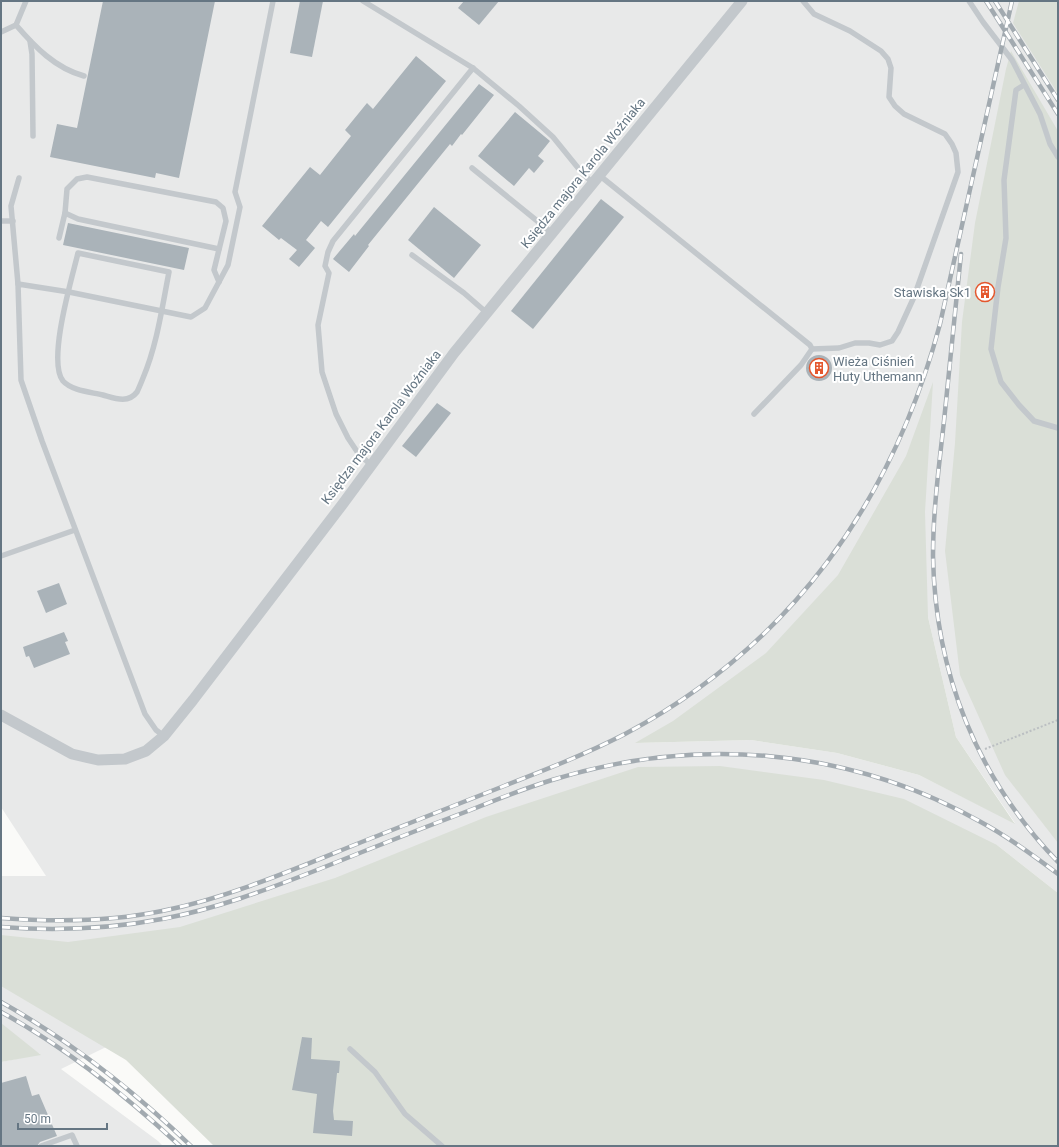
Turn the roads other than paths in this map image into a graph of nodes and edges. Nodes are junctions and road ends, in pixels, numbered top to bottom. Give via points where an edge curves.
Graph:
1 (26, 1) edge
2 (273, 1) edge
3 (363, 1) edge
4 (742, 1) edge
5 (803, 1) edge
6 (969, 1) edge
7 (16, 25) junction
8 (1, 32) edge
9 (30, 42) junction
10 (472, 68) junction
11 (84, 76) dead end
12 (1024, 85) junction
13 (33, 136) dead end
14 (1058, 157) edge
15 (472, 168) dead end
16 (19, 178) dead end
17 (596, 179) junction
18 (65, 213) junction
19 (1, 221) edge
20 (12, 221) junction
21 (552, 233) junction
22 (59, 238) dead end
23 (219, 249) junction
24 (412, 255) dead end
25 (219, 282) junction
26 (18, 284) junction
27 (69, 292) junction
28 (161, 312) junction
29 (487, 313) junction
30 (812, 349) junction
31 (754, 414) dead end
32 (1058, 428) edge
33 (371, 465) junction
34 (75, 530) junction
35 (1, 556) edge
36 (1, 715) edge
37 (164, 736) junction
38 (350, 1049) dead end
39 (41, 1146) edge
40 (77, 1146) edge
41 (442, 1146) edge

1 - 7 lane
2 - 25 lane via 235,192 240,207 228,265
3 - 10 lane
4 - 17 street, Księdza majora Karola Woźniaka
5 - 30 lane via 814,14 850,31 881,51 891,68 889,97 904,114 945,134 956,152 958,172 914,297 892,341 880,345 855,343 839,348
6 - 12 lane via 1012,60
7 - 8 lane
7 - 9 lane
9 - 11 lane via 48,58 72,73
9 - 13 lane
10 - 17 lane via 553,137 583,174
10 - 33 lane via 333,241 328,252 325,266 329,273 318,325 322,372 336,414 348,438 358,453
12 - 14 lane via 1040,114 1050,144
12 - 32 lane via 1016,90 1004,180 1006,238 991,349 1000,382 1019,405 1034,421
15 - 21 lane
16 - 20 lane via 11,206
17 - 21 street, Księdza majora Karola Woźniaka
17 - 30 lane
18 - 22 lane
18 - 23 lane via 78,219
18 - 23 lane via 67,189 77,179 87,177 216,202 223,208 226,221
19 - 20 lane
20 - 26 lane
21 - 29 street, Księdza majora Karola Woźniaka
23 - 25 lane via 214,270
24 - 29 lane
25 - 28 lane via 205,308 191,317
26 - 27 lane
26 - 34 lane via 21,380
27 - 28 lane
27 - 28 lane via 78,253 169,272
27 - 28 lane via 58,342 59,372 63,381 71,387 122,400 136,393 151,359
29 - 33 street, Księdza majora Karola Woźniaka
30 - 31 lane via 801,365
33 - 37 street, Księdza majora Karola Woźniaka
34 - 35 lane
34 - 37 lane via 145,714 156,730
36 - 37 street, Księdza majora Karola Woźniaka via 72,754 98,760 125,759 146,751
38 - 41 lane via 375,1072 405,1114
39 - 40 lane via 72,1135

